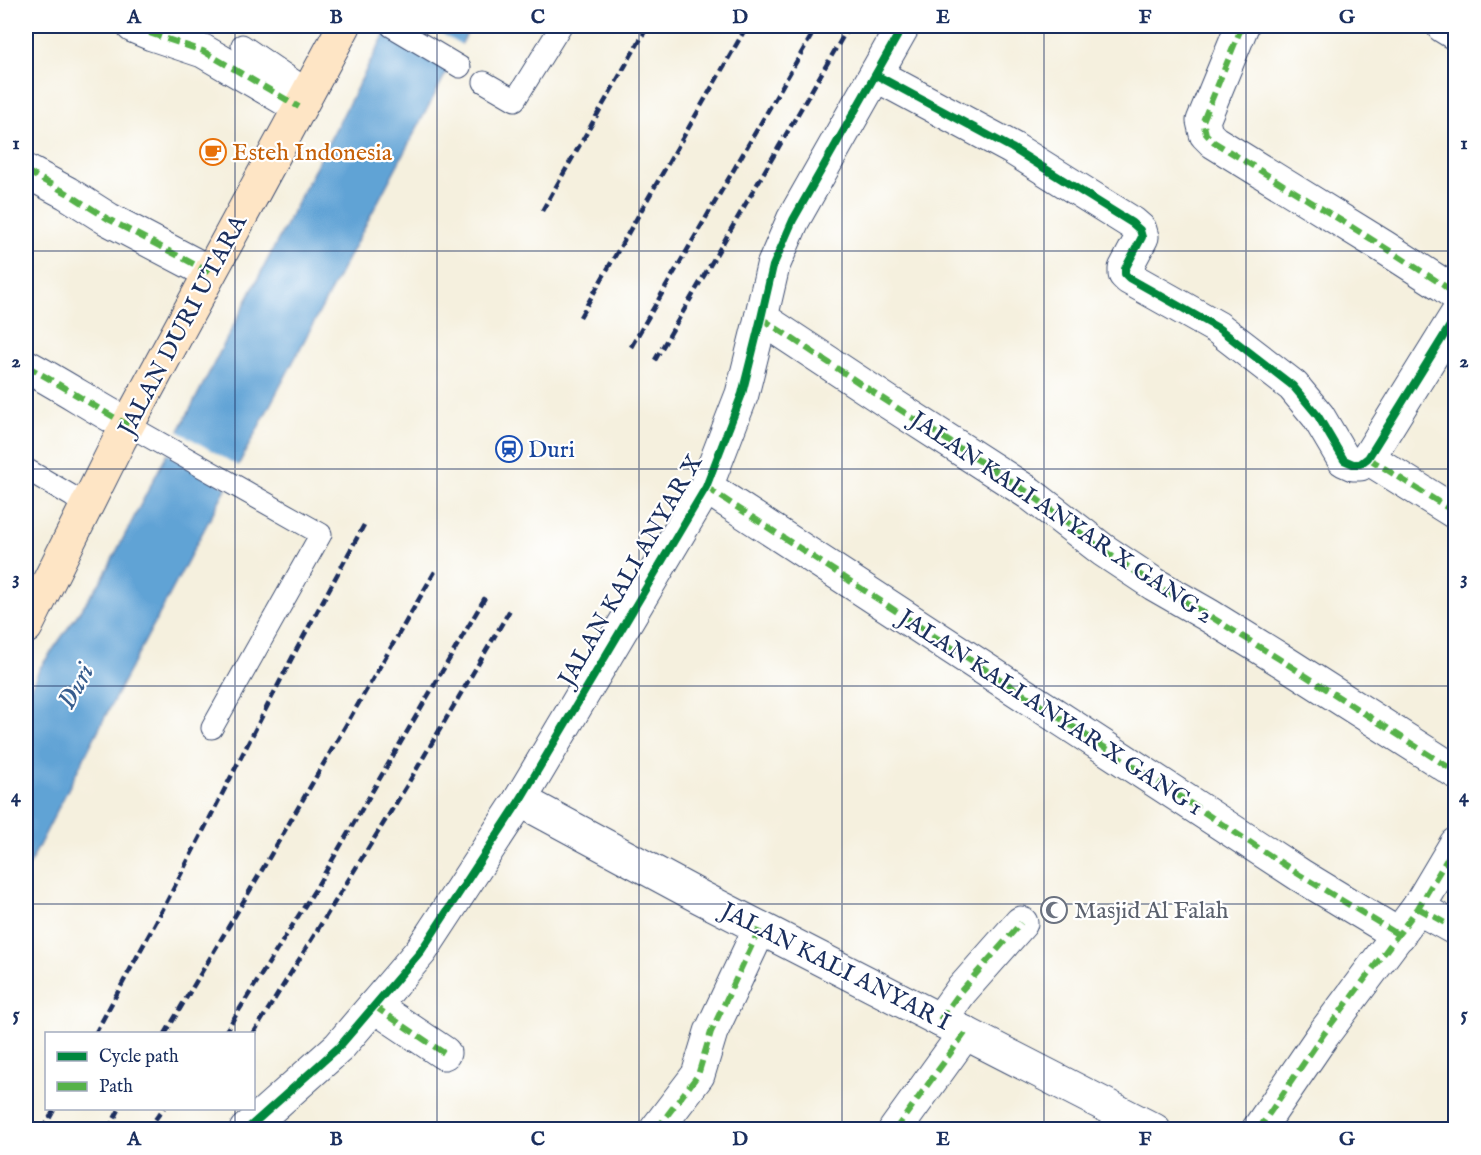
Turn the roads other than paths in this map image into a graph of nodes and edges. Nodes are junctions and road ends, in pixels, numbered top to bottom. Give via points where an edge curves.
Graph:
1 (133, 26) edge
2 (344, 26) edge
3 (391, 26) edge
4 (561, 26) edge
5 (903, 26) edge
6 (1242, 26) edge
7 (1443, 26) edge
8 (1455, 34) edge
9 (242, 45) dead end
10 (460, 67) dead end
11 (876, 75) junction
12 (484, 82) dead end
13 (304, 98) junction
14 (26, 171) edge
15 (209, 272) junction
16 (1455, 295) edge
17 (1455, 316) edge
18 (762, 318) junction
19 (26, 366) edge
20 (128, 425) junction
21 (1368, 458) junction
22 (26, 469) edge
23 (705, 487) junction
24 (86, 507) junction
25 (1455, 513) edge
26 (28, 618) edge
27 (212, 728) dead end
28 (1455, 772) edge
29 (520, 800) junction
30 (1455, 844) edge
31 (1418, 908) junction
32 (1021, 923) dead end
33 (760, 928) junction
34 (1455, 929) edge
35 (1398, 935) junction
36 (374, 1006) junction
37 (952, 1026) junction
38 (444, 1053) dead end
39 (246, 1130) edge
40 (656, 1130) edge
41 (895, 1130) edge
42 (1154, 1130) edge
43 (1258, 1130) edge

1 - 13 street via 203,51
2 - 13 street, JALAN DURI UTARA
3 - 10 lane
4 - 12 lane via 515,100
5 - 11 street, JALAN KALI ANYAR X
6 - 16 street via 1203,122 1206,134
7 - 8 street
9 - 13 lane
11 - 18 street, JALAN KALI ANYAR X via 794,220 773,266
11 - 21 street via 1012,148 1132,222 1142,237 1125,274 1218,328 1293,386 1318,416 1344,460 1360,464
13 - 15 street, JALAN DURI UTARA
14 - 15 street
15 - 20 street, JALAN DURI UTARA
17 - 21 street
18 - 23 street, JALAN KALI ANYAR X via 742,394
18 - 28 street, JALAN KALI ANYAR X GANG 2 via 1029,493 1154,584
19 - 20 street
20 - 24 street, JALAN DURI UTARA
20 - 27 lane via 321,534
21 - 25 street
22 - 24 lane
23 - 29 street, JALAN KALI ANYAR X
23 - 35 street, JALAN KALI ANYAR X GANG 1
24 - 26 street, JALAN DURI UTARA
29 - 33 street, JALAN KALI ANYAR I
29 - 36 street, JALAN KALI ANYAR X via 421,951
30 - 31 street
31 - 34 street
31 - 35 street
32 - 37 street via 961,991
33 - 37 street, JALAN KALI ANYAR I
33 - 40 street via 711,1032 698,1075
35 - 43 street
36 - 38 street
36 - 39 street, JALAN KALI ANYAR X via 339,1047
37 - 41 street
37 - 42 street, JALAN KALI ANYAR I

